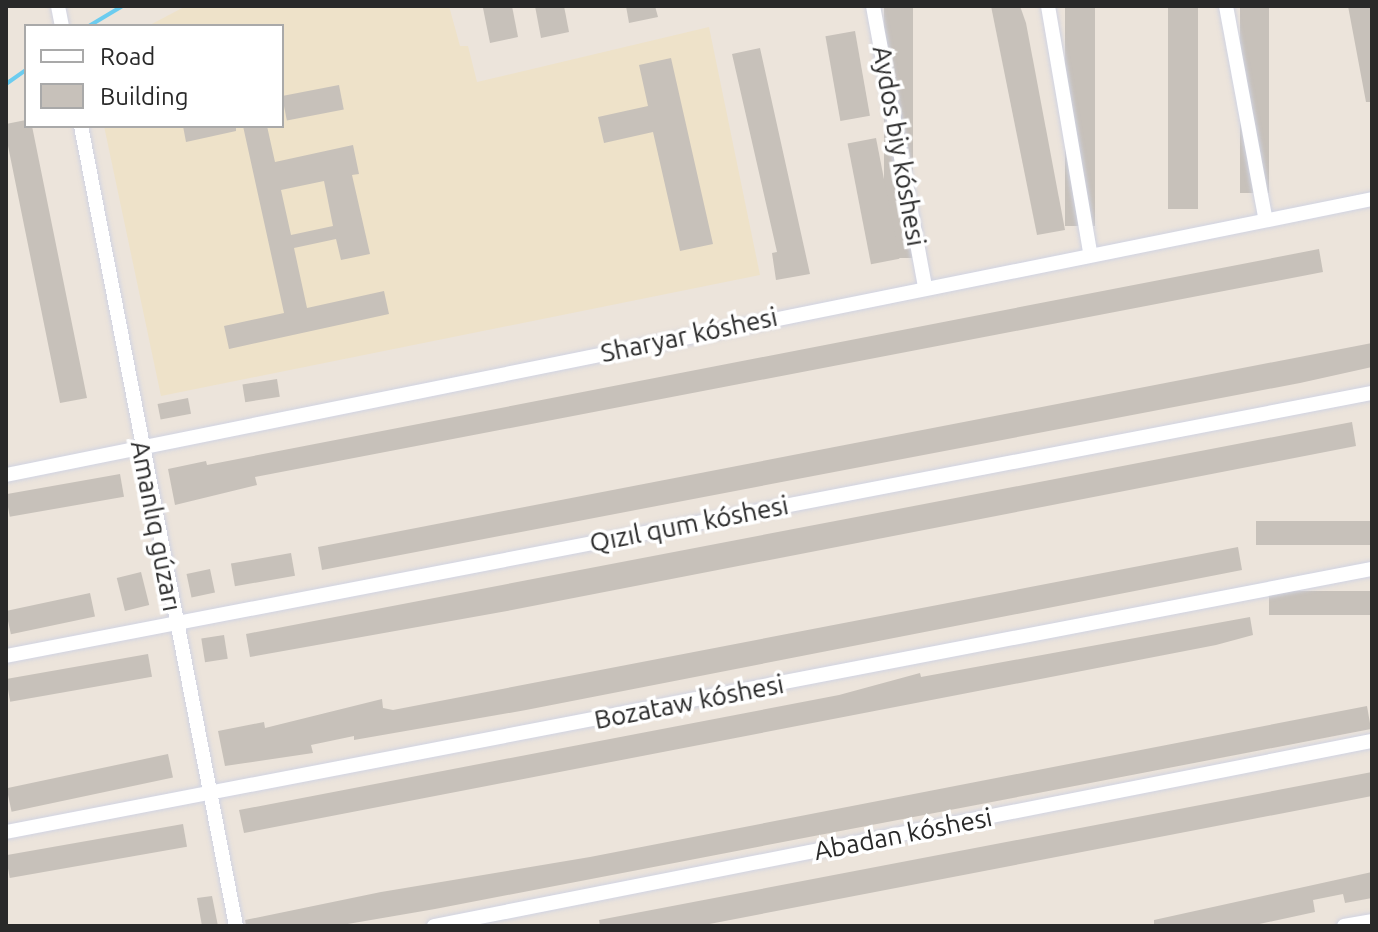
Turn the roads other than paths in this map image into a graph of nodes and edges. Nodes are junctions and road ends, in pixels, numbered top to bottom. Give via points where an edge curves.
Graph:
1 (873, 6) edge
2 (1048, 6) edge
3 (1226, 6) edge
4 (81, 128) edge
5 (1372, 199) edge
6 (1265, 217) junction
7 (1090, 253) junction
8 (925, 286) junction
9 (1372, 393) edge
10 (142, 448) junction
11 (6, 475) edge
12 (1372, 569) edge
13 (174, 623) junction
14 (6, 656) edge
15 (1372, 741) edge
16 (211, 795) junction
17 (6, 832) edge
18 (1372, 921) edge
19 (236, 926) edge
20 (434, 926) edge
21 (1344, 926) edge

1 - 8 street, Aydos biy kóshesi
2 - 7 street
3 - 6 street
4 - 10 street, Amanlıq gúzarı
5 - 6 street, Sharyar kóshesi
6 - 7 street, Sharyar kóshesi
7 - 8 street, Sharyar kóshesi
8 - 10 street, Sharyar kóshesi
9 - 13 street, Qızıl qum kóshesi
10 - 11 street, Sharyar kóshesi
10 - 13 street, Amanlıq gúzarı
12 - 16 street, Bozataw kóshesi
13 - 14 street, Qızıl qum kóshesi
13 - 16 street, Amanlıq gúzarı
15 - 20 street, Abadan kóshesi
16 - 17 street, Bozataw kóshesi
16 - 19 street, Amanlıq gúzarı
18 - 21 street

